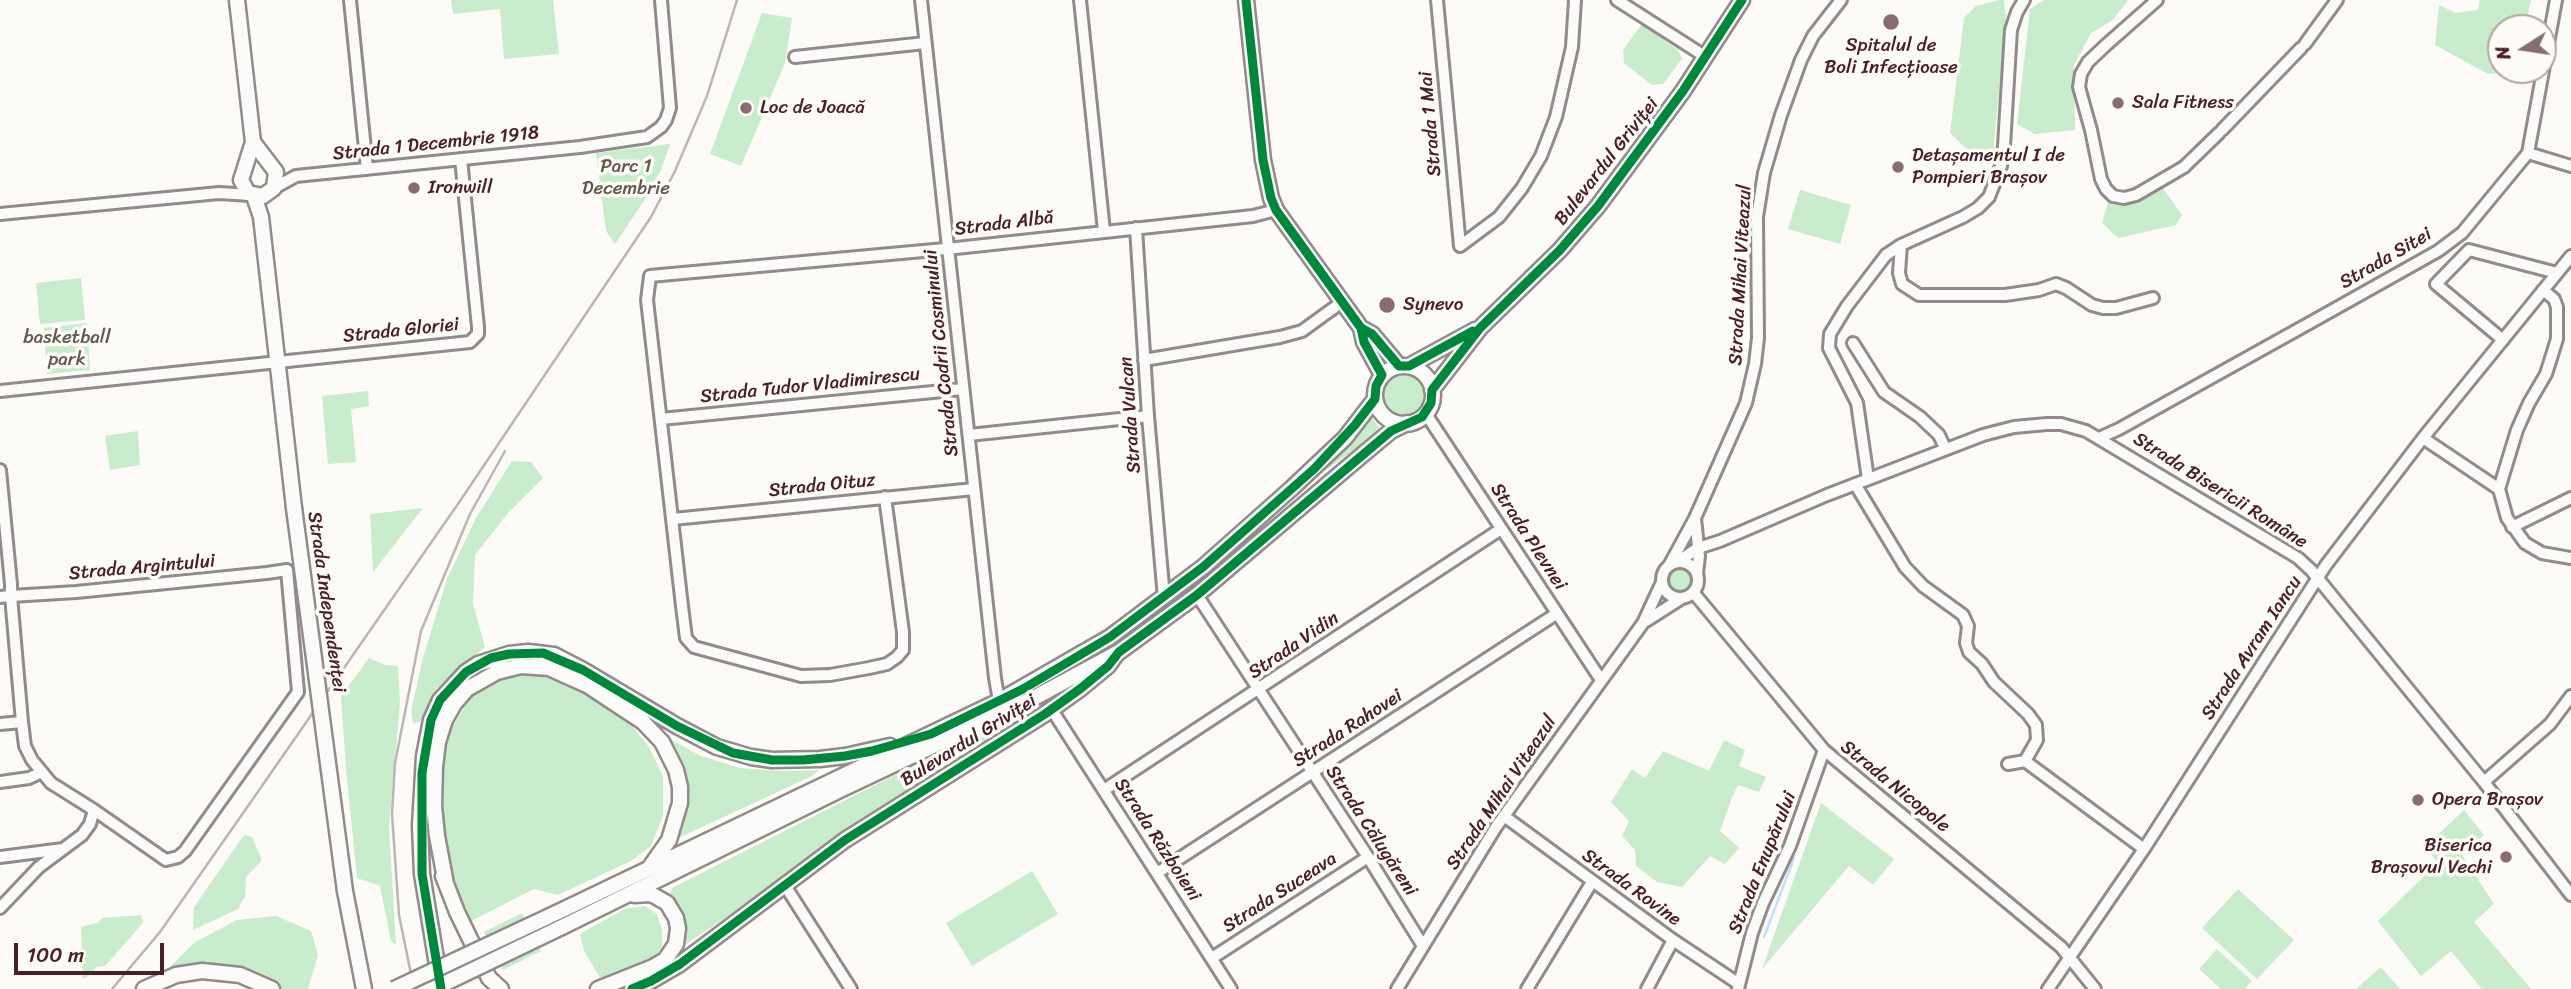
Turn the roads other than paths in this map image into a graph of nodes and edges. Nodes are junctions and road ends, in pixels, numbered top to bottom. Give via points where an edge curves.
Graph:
1 (237, 0) edge
2 (350, 0) edge
3 (662, 0) edge
4 (921, 0) edge
5 (1080, 0) edge
6 (1245, 0) edge
7 (1437, 0) edge
8 (1575, 0) edge
9 (1617, 0) edge
10 (1742, 0) edge
11 (1842, 0) edge
12 (2024, 0) edge
13 (2157, 0) edge
14 (2337, 0) edge
15 (2556, 0) edge
16 (925, 43) junction
17 (795, 57) dead end
18 (1706, 57) junction
19 (253, 142) junction
20 (2528, 153) junction
21 (461, 159) junction
22 (271, 165) junction
23 (2571, 166) edge
24 (367, 169) junction
25 (244, 170) junction
26 (294, 176) junction
27 (219, 193) junction
28 (262, 193) junction
29 (1276, 210) junction
30 (0, 214) edge
31 (1136, 228) junction
32 (1104, 231) junction
33 (1901, 245) junction
34 (948, 248) junction
35 (2571, 256) edge
36 (2557, 273) junction
37 (2543, 290) junction
38 (2153, 298) dead end
39 (1342, 302) junction
40 (1361, 328) junction
41 (1480, 328) junction
42 (2503, 340) junction
43 (1853, 343) dead end
44 (1144, 360) junction
45 (276, 361) junction
46 (1404, 366) junction
47 (1382, 375) junction
48 (963, 389) junction
49 (1432, 390) junction
50 (0, 391) edge
51 (1375, 398) junction
52 (1426, 414) junction
53 (1148, 416) junction
54 (661, 419) junction
55 (1407, 423) junction
56 (969, 435) junction
57 (2098, 438) junction
58 (2423, 438) junction
59 (1945, 448) junction
60 (0, 470) edge
61 (1868, 479) junction
62 (1855, 484) junction
63 (974, 489) junction
64 (2499, 489) junction
65 (885, 498) junction
66 (2571, 498) edge
67 (2, 506) edge
68 (1695, 518) junction
69 (673, 519) junction
70 (2512, 527) junction
71 (1502, 528) junction
72 (1719, 541) junction
73 (1698, 548) junction
74 (2571, 558) edge
75 (1674, 563) junction
76 (287, 570) joint
77 (1698, 576) junction
78 (2317, 578) junction
79 (1662, 582) junction
80 (1689, 595) junction
81 (1197, 596) junction
82 (6, 597) edge
83 (1164, 598) junction
84 (1556, 614) junction
85 (1643, 623) junction
86 (1119, 652) junction
87 (1601, 680) junction
88 (1259, 690) junction
89 (2570, 699) edge
90 (999, 701) junction
91 (1052, 710) junction
92 (22, 722) junction
93 (0, 724) edge
94 (932, 734) junction
95 (426, 744) junction
96 (1824, 750) junction
97 (2025, 761) junction
98 (2008, 764) dead end
99 (40, 773) junction
100 (1313, 773) junction
101 (0, 782) edge
102 (2484, 782) junction
103 (1104, 790) junction
104 (94, 810) junction
105 (1504, 816) junction
106 (68, 848) junction
107 (2144, 849) junction
108 (0, 857) edge
109 (1368, 857) junction
110 (645, 872) junction
111 (1157, 873) junction
112 (1592, 882) junction
113 (446, 884) junction
114 (784, 884) junction
115 (2571, 895) edge
116 (616, 901) junction
117 (0, 908) edge
118 (1673, 940) junction
119 (1423, 946) junction
120 (2069, 957) junction
121 (1212, 958) junction
122 (488, 984) edge
123 (1739, 987) edge
124 (144, 989) edge
125 (272, 989) edge
126 (365, 989) edge
127 (394, 989) edge
128 (433, 989) edge
129 (441, 989) edge
130 (501, 989) edge
131 (598, 989) edge
132 (632, 989) edge
133 (851, 989) edge
134 (1231, 989) edge
135 (1397, 989) edge
136 (1527, 989) edge
137 (1647, 989) edge
138 (2048, 989) edge
139 (2095, 989) edge

1 - 19 main road
2 - 24 street
3 - 21 street, Strada 1 Decembrie 1918 via 670,100 666,120 654,133 637,140
4 - 16 street, Strada Codrii Cosminului
5 - 32 street
6 - 29 main road via 1263,160
7 - 8 street, Strada 1 Mai via 1460,246 1499,217 1542,156 1572,47
9 - 18 street
10 - 18 main road, Bulevardul Griviței
11 - 68 street, Strada Mihai Viteazul via 1806,48 1772,143 1758,217 1758,338 1752,376 1740,417
12 - 33 street via 2011,30 2004,146 1989,197 1963,217
13 - 14 street via 2081,74 2079,87 2101,179 2113,196 2136,195 2184,167 2303,46
15 - 20 street, Strada Sitei
16 - 17 street
16 - 34 street, Strada Codrii Cosminului
18 - 41 main road, Bulevardul Griviței via 1598,206
19 - 22 main road
19 - 25 main road
20 - 23 street
20 - 57 street, Strada Sitei via 2473,222 2438,251
21 - 24 street, Strada 1 Decembrie 1918
21 - 45 street, Strada Gloriei via 478,327 474,339 465,344
22 - 25 main road via 257,160
22 - 26 street, Strada 1 Decembrie 1918
22 - 28 main road via 277,178
24 - 26 street, Strada 1 Decembrie 1918
25 - 27 street
25 - 28 main road via 242,185
26 - 28 street, Strada 1 Decembrie 1918
27 - 28 street
27 - 30 street
28 - 45 main road, Strada Independenței
29 - 31 street, Strada Albă
29 - 39 main road
31 - 32 street, Strada Albă
31 - 44 street, Strada Vulcan
32 - 34 street, Strada Albă
33 - 38 street via 1902,284 1919,295 2005,295 2056,284 2103,308
33 - 61 street via 1879,262 1828,341 1857,403
34 - 48 street, Strada Codrii Cosminului
34 - 54 street, Strada Albă via 650,276 647,300
35 - 36 street, Strada Avram Iancu
36 - 37 street, Strada Avram Iancu
36 - 42 street via 2469,250 2436,284
37 - 42 street, Strada Avram Iancu
37 - 64 street via 2557,307 2557,339 2546,374 2517,429
39 - 40 main road
39 - 44 street via 1302,331
40 - 46 main road
40 - 47 main road
41 - 46 main road, Bulevardul Griviței
41 - 49 main road, Bulevardul Griviței
42 - 58 street, Strada Avram Iancu
43 - 59 street via 1884,392 1920,417
44 - 53 street, Strada Vulcan
45 - 50 street
45 - 126 main road, Strada Independenței, bridge via 345,891
46 - 47 main road
46 - 49 main road via 1424,374
47 - 51 main road
48 - 54 street, Strada Tudor Vladimirescu
48 - 56 street, Strada Codrii Cosminului
49 - 52 main road
51 - 55 main road via 1389,419
51 - 83 main road, Bulevardul Griviței via 1314,469
52 - 55 main road
52 - 71 street, Strada Plevnei
53 - 56 street
53 - 83 street, Strada Vulcan
54 - 69 street
55 - 81 main road, Bulevardul Griviței via 1391,431
56 - 63 street, Strada Codrii Cosminului
57 - 59 street, Strada Bisericii Române via 2061,424 2028,424
57 - 78 street, Strada Bisericii Române via 2298,558
58 - 64 street
58 - 78 street, Strada Avram Iancu
59 - 61 street, Strada Bisericii Române
60 - 67 street
61 - 62 street, Strada Bisericii Române
62 - 72 street, Strada Bisericii Române
62 - 97 street via 1905,566 1923,586 1963,615 1969,652 2036,725 2037,740
63 - 65 street, Strada Oituz
63 - 90 street, Strada Codrii Cosminului
64 - 70 street
65 - 69 street, Strada Oituz
65 - 69 street via 902,650 887,664 830,674 787,674 689,643
66 - 70 street
67 - 82 street
68 - 72 street via 1705,533
68 - 73 street, Strada Mihai Viteazul
68 - 75 street, Strada Mihai Viteazul
70 - 74 street via 2533,549
71 - 84 street, Strada Plevnei
71 - 88 street, Strada Vidin
72 - 73 street, Strada Bisericii Române
72 - 77 street
73 - 75 street, Strada Bisericii Române
73 - 77 street, Strada Mihai Viteazul
75 - 77 street via 1690,564
75 - 79 street via 1664,572
76 - 82 street, Strada Argintului
76 - 104 street, Strada Independenței via 298,692 185,851 173,859 160,856
77 - 80 street
78 - 102 street, Strada Bisericii Române
78 - 107 street, Strada Avram Iancu
79 - 80 street via 1670,595
79 - 85 street, Strada Mihai Viteazul
80 - 85 street, Strada Mihai Viteazul
80 - 96 street, Strada Nicopole
81 - 86 main road, Bulevardul Griviței
81 - 88 street, Strada Călugăreni
82 - 92 street
83 - 90 main road, Bulevardul Griviței via 1110,638
84 - 87 street, Strada Plevnei
84 - 100 street, Strada Rahovei
85 - 87 street, Strada Mihai Viteazul
86 - 91 main road, Bulevardul Griviței
86 - 116 main road, Bulevardul Griviței via 1032,699
87 - 105 street, Strada Mihai Viteazul
88 - 100 street, Strada Călugăreni
88 - 103 street, Strada Vidin
89 - 102 street via 2550,724
90 - 94 main road, Bulevardul Griviței
91 - 103 street, Strada Războieni
91 - 114 main road, Bulevardul Griviței via 845,840
92 - 93 street
92 - 99 street via 25,746
94 - 95 main road via 845,757 751,757 717,747 564,660 528,652 491,658 466,672 440,701
94 - 110 main road, Bulevardul Griviței
95 - 113 main road via 429,826
95 - 129 main road via 421,792 422,874
96 - 120 street, Strada Nicopole
96 - 123 street, Strada Enupărului via 1790,846 1752,933
97 - 98 street
97 - 107 street
99 - 101 street
99 - 104 street
100 - 109 street, Strada Călugăreni
100 - 111 street, Strada Rahovei
102 - 115 street, Strada Bisericii Române
103 - 111 street, Strada Războieni
104 - 106 street via 87,830
105 - 112 street, Strada Rovine
105 - 119 street, Strada Mihai Viteazul
106 - 108 street
106 - 117 street via 29,876
107 - 120 street, Strada Avram Iancu
109 - 119 street, Strada Călugăreni
109 - 121 street, Strada Suceava
110 - 113 main road via 661,854 676,824 680,788 670,755 643,722 587,685 549,668 521,666 474,684 445,720 435,767 435,806
110 - 127 main road, Bulevardul Griviței, bridge
111 - 121 street, Strada Războieni
112 - 118 street, Strada Rovine
112 - 136 street
113 - 122 main road
114 - 132 main road, Bulevardul Griviței via 680,964
114 - 133 street
116 - 128 main road, Bulevardul Griviței, bridge
116 - 131 main road via 643,893 663,899 676,918 678,937 665,960
118 - 123 street, Strada Rovine
118 - 137 street
119 - 135 street, Strada Mihai Viteazul
120 - 138 street, Strada Avram Iancu
120 - 139 street, Strada Nicopole
121 - 134 street, Strada Războieni
122 - 130 main road
124 - 125 main road via 176,975 209,971 240,975

